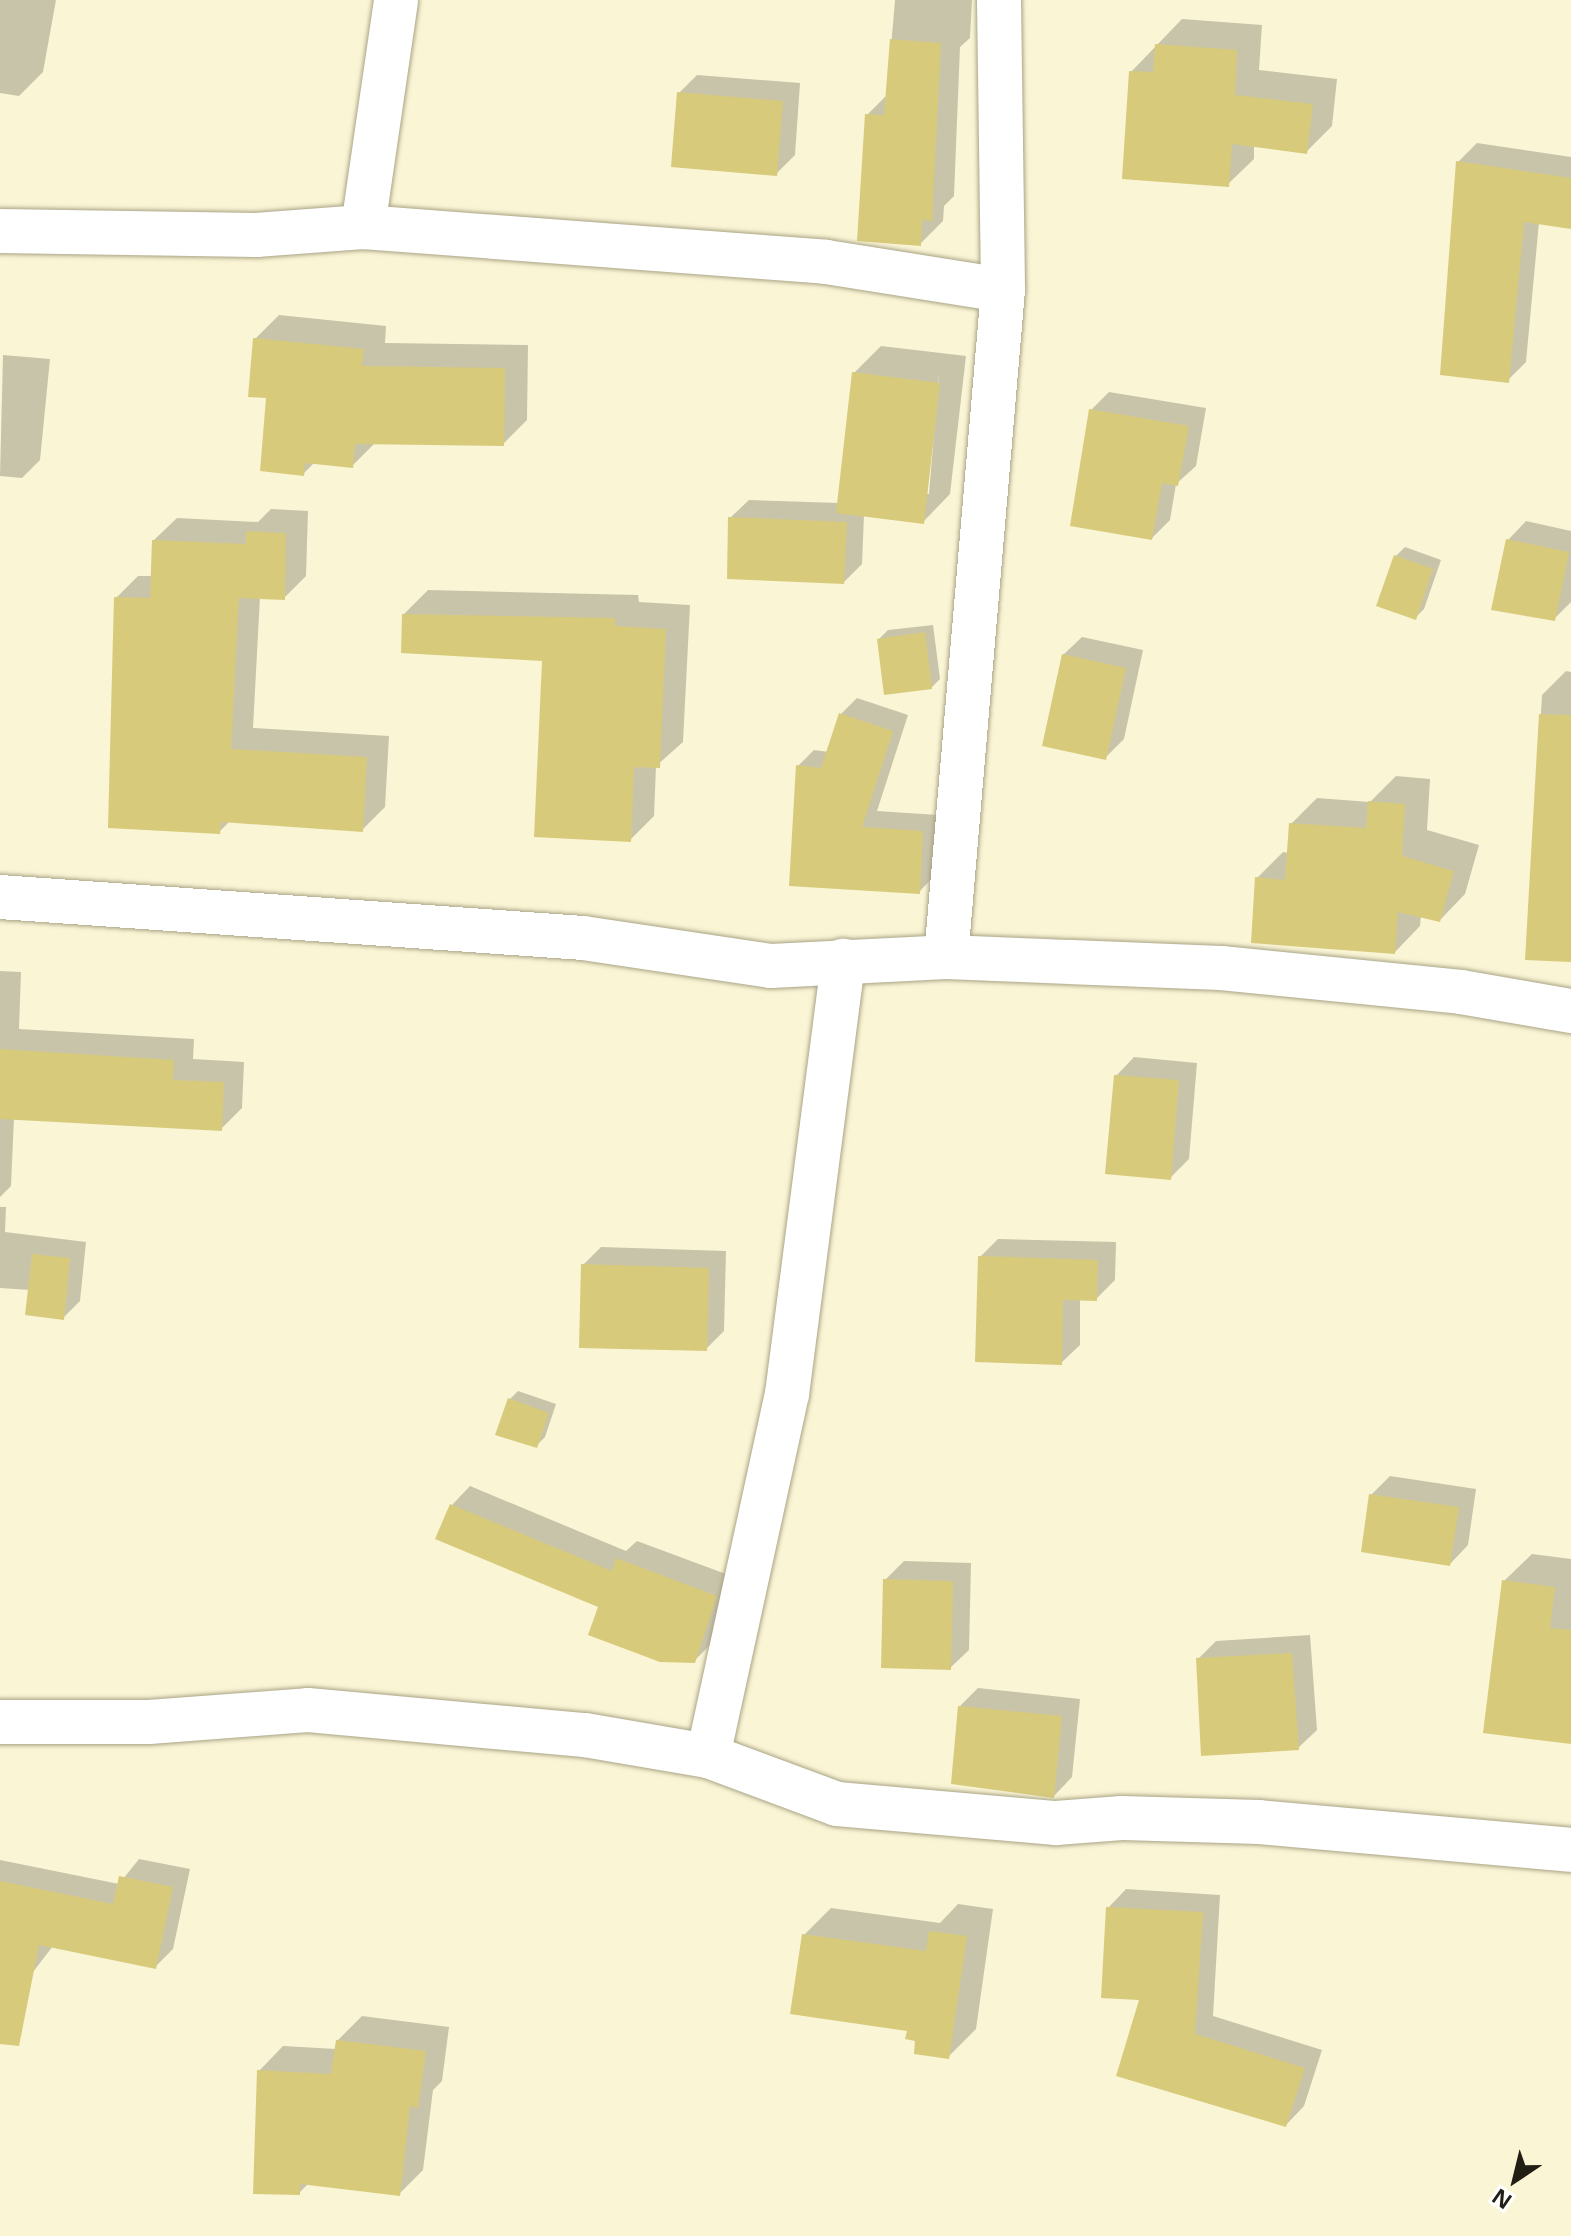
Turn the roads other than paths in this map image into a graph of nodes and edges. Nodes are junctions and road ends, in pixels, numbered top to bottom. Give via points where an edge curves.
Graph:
1 (396, 0) edge
2 (999, 0) edge
3 (363, 227) junction
4 (0, 231) edge
5 (1003, 290) junction
6 (0, 897) edge
7 (946, 957) junction
8 (843, 961) junction
9 (1571, 1011) edge
10 (0, 1722) edge
11 (708, 1756) junction
12 (1571, 1850) edge

1 - 3 street
2 - 5 street
3 - 4 street via 256,235
3 - 5 street via 826,262
5 - 7 street
6 - 8 street via 583,938 771,966
7 - 8 street
7 - 9 street via 1221,968 1461,992
8 - 11 street via 787,1394
10 - 11 street via 149,1722 308,1710 585,1735
11 - 12 street via 837,1804 1056,1823 1122,1818 1259,1822

